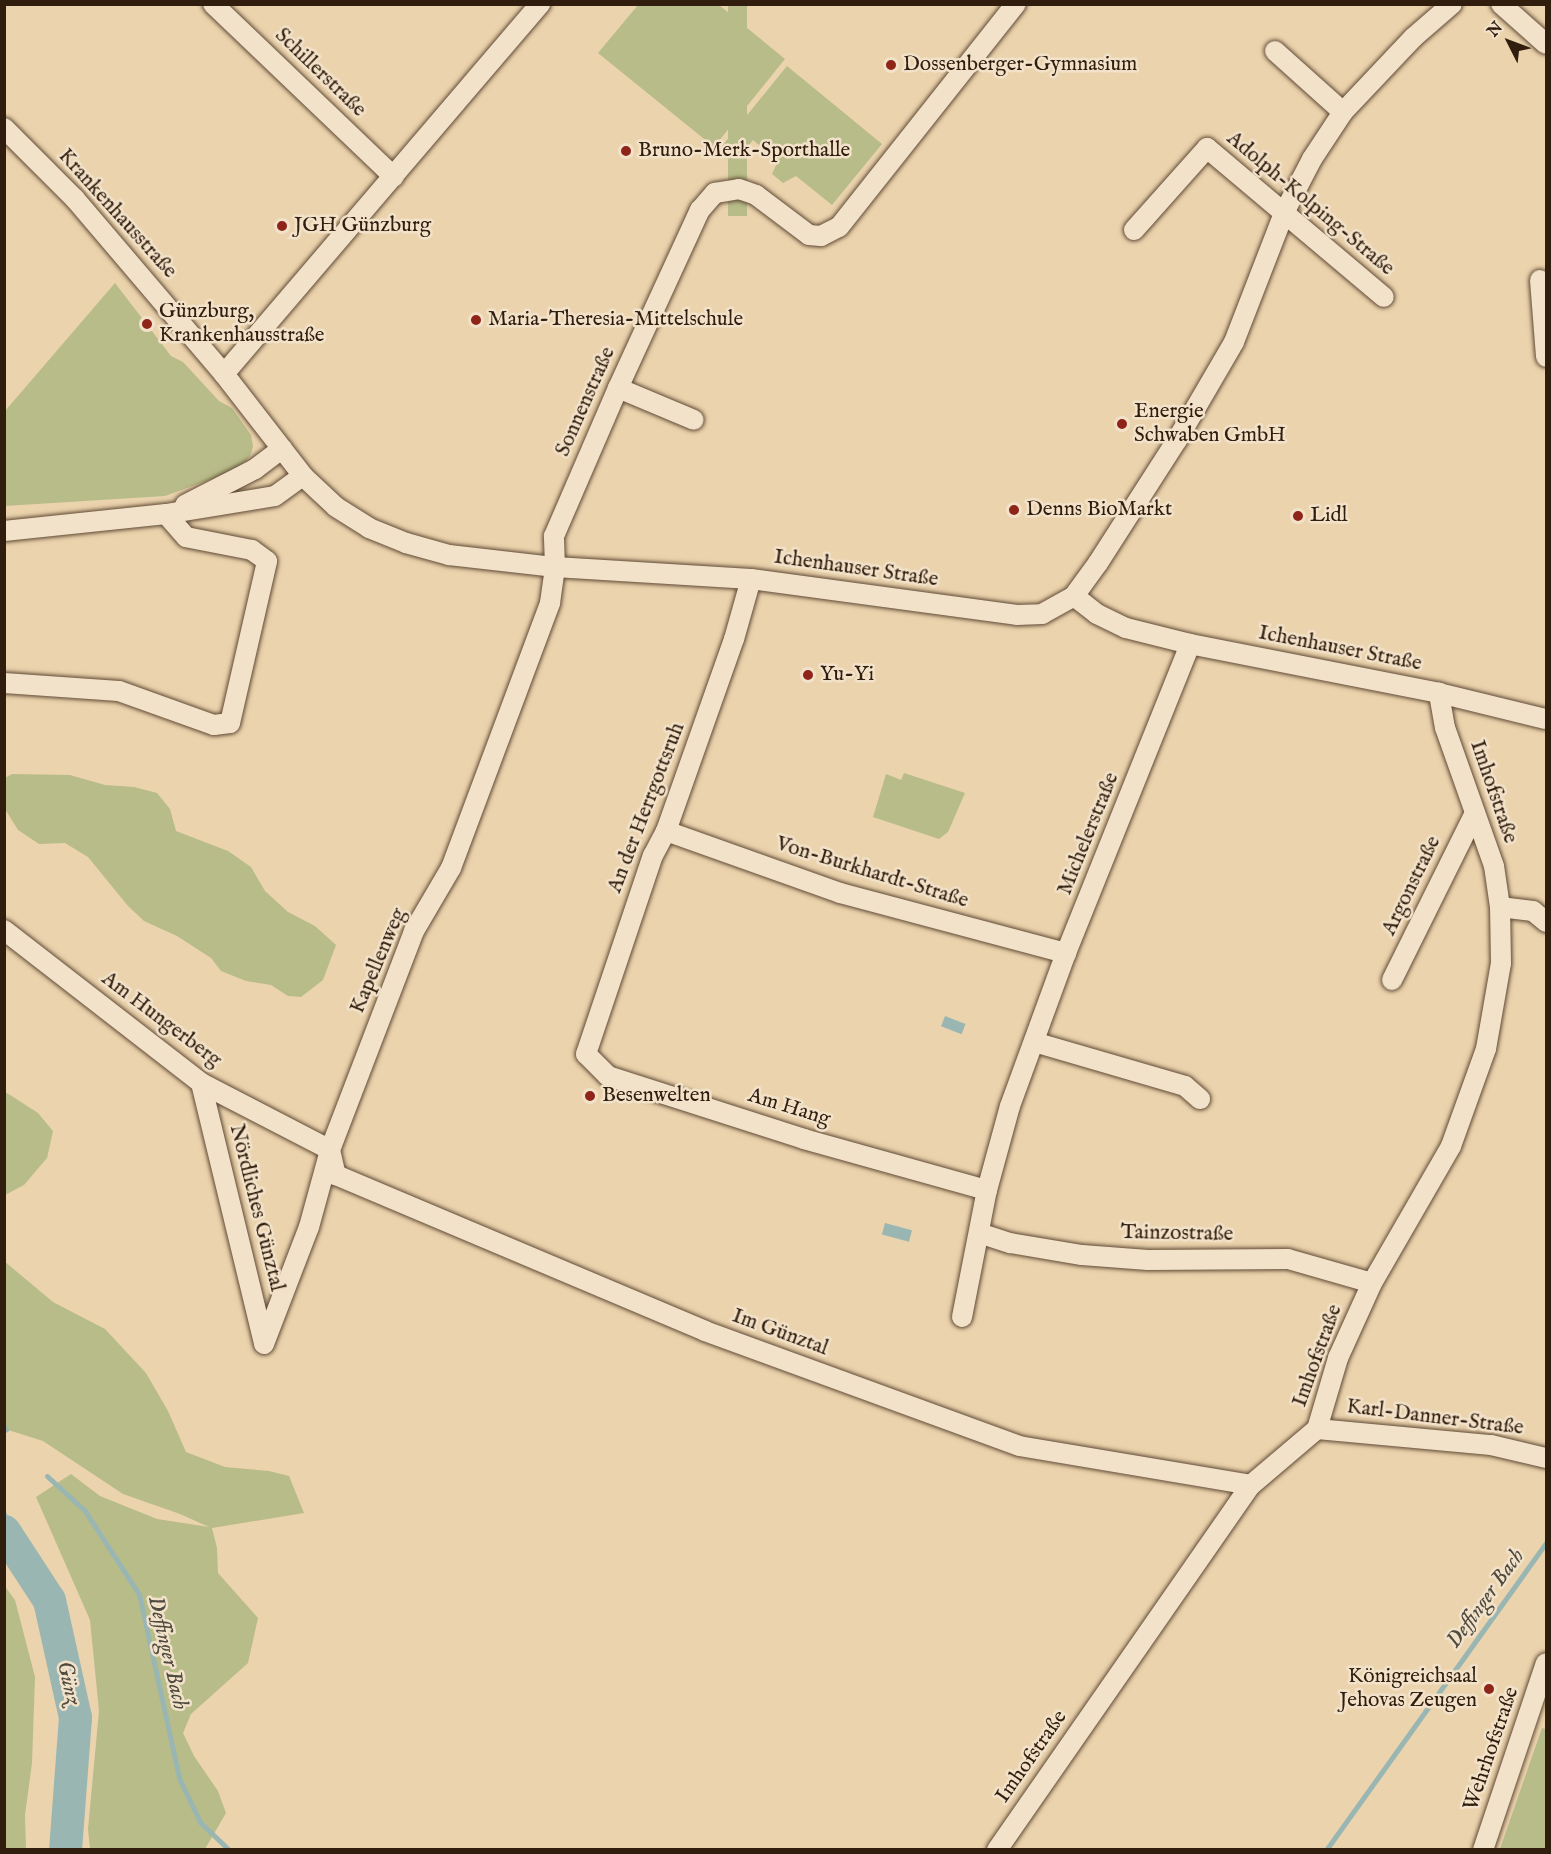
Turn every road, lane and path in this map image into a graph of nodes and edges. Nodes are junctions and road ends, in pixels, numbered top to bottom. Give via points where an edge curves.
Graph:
1 (213, 4) edge
2 (540, 4) edge
3 (1017, 4) edge
4 (1452, 4) edge
5 (1501, 4) edge
6 (1546, 44) edge
7 (1275, 51) dead end
8 (1343, 112) junction
9 (4, 128) edge
10 (394, 177) junction
11 (1284, 213) junction
12 (1134, 230) dead end
13 (1540, 280) dead end
14 (1384, 297) dead end
15 (1546, 357) edge
16 (224, 374) junction
17 (618, 388) junction
18 (694, 420) dead end
19 (282, 449) junction
20 (303, 476) junction
21 (166, 514) junction
22 (4, 531) edge
23 (555, 567) junction
24 (751, 579) junction
25 (1074, 596) junction
26 (1190, 644) junction
27 (4, 683) edge
28 (1439, 693) junction
29 (1546, 719) edge
30 (1475, 813) junction
31 (666, 831) junction
32 (1500, 907) junction
33 (1546, 922) edge
34 (4, 930) edge
35 (1066, 953) junction
36 (1392, 980) dead end
37 (1034, 1042) junction
38 (586, 1054) joint
39 (201, 1083) junction
40 (1200, 1099) dead end
41 (330, 1150) junction
42 (987, 1190) junction
43 (979, 1233) junction
44 (1372, 1283) junction
45 (962, 1317) dead end
46 (264, 1344) joint
47 (1317, 1428) junction
48 (1546, 1458) edge
49 (1251, 1485) junction
50 (1546, 1664) edge
51 (997, 1850) edge
52 (1484, 1850) edge

1 - 10 street, Schillerstraße
2 - 10 street
3 - 17 street, Sonnenstraße via 839,227 821,236 809,235 756,195 738,189 715,193 700,210
4 - 8 street via 1414,37
5 - 6 street
7 - 8 street
8 - 11 street via 1312,159
9 - 16 street, Krankenhausstraße via 75,198
10 - 16 street
11 - 12 street, Adolph-Kolping-Straße via 1207,148
11 - 14 street, Adolph-Kolping-Straße
11 - 25 street via 1234,342 1143,494
13 - 15 street
16 - 19 street, Krankenhausstraße
17 - 18 street
17 - 23 street, Sonnenstraße via 554,536
19 - 20 street, Krankenhausstraße
19 - 21 street via 255,469
20 - 21 street via 275,496
20 - 23 street, Ichenhauser Straße via 336,507 369,528 406,543 449,555
21 - 22 street
21 - 27 street via 186,537 252,550 267,561 230,723 214,725 119,691
23 - 24 street, Ichenhauser Straße
23 - 41 street, Kapellenweg via 550,603 451,868 414,931
24 - 25 street, Ichenhauser Straße via 1017,615 1042,614
24 - 31 street, An der Herrgottsruh via 734,639
25 - 26 street, Ichenhauser Straße via 1097,614 1126,628
26 - 28 street, Ichenhauser Straße
26 - 35 street, Michelerstraße
28 - 29 street, Ichenhauser Straße
28 - 30 street, Imhofstraße via 1445,728
30 - 32 street, Imhofstraße via 1494,866
30 - 36 street, Argonstraße
31 - 35 street, Von-Burkhardt-Straße via 840,892
31 - 38 street, An der Herrgottsruh via 653,855
32 - 33 street via 1533,911
32 - 44 street, Imhofstraße via 1501,963 1486,1049 1451,1146
34 - 39 street, Am Hungerberg
35 - 37 street, Michelerstraße
37 - 40 street via 1185,1086
37 - 42 street, Michelerstraße via 1010,1106
38 - 42 street, Am Hang via 608,1076
39 - 41 street, Am Hungerberg
39 - 46 street, Nördliches Günztal
41 - 46 street, Kapellenweg via 309,1227
41 - 49 street, Im Günztal via 336,1175 705,1331 1019,1446
42 - 43 street, Michelerstraße
43 - 44 street, Tainzostraße via 1010,1243 1082,1255 1148,1260 1288,1259
43 - 45 street, Michelerstraße
44 - 47 street, Imhofstraße via 1338,1358
47 - 48 street, Karl-Danner-Straße via 1491,1445
47 - 49 street, Imhofstraße
49 - 51 street, Imhofstraße
50 - 52 street, Wehrhofstraße

